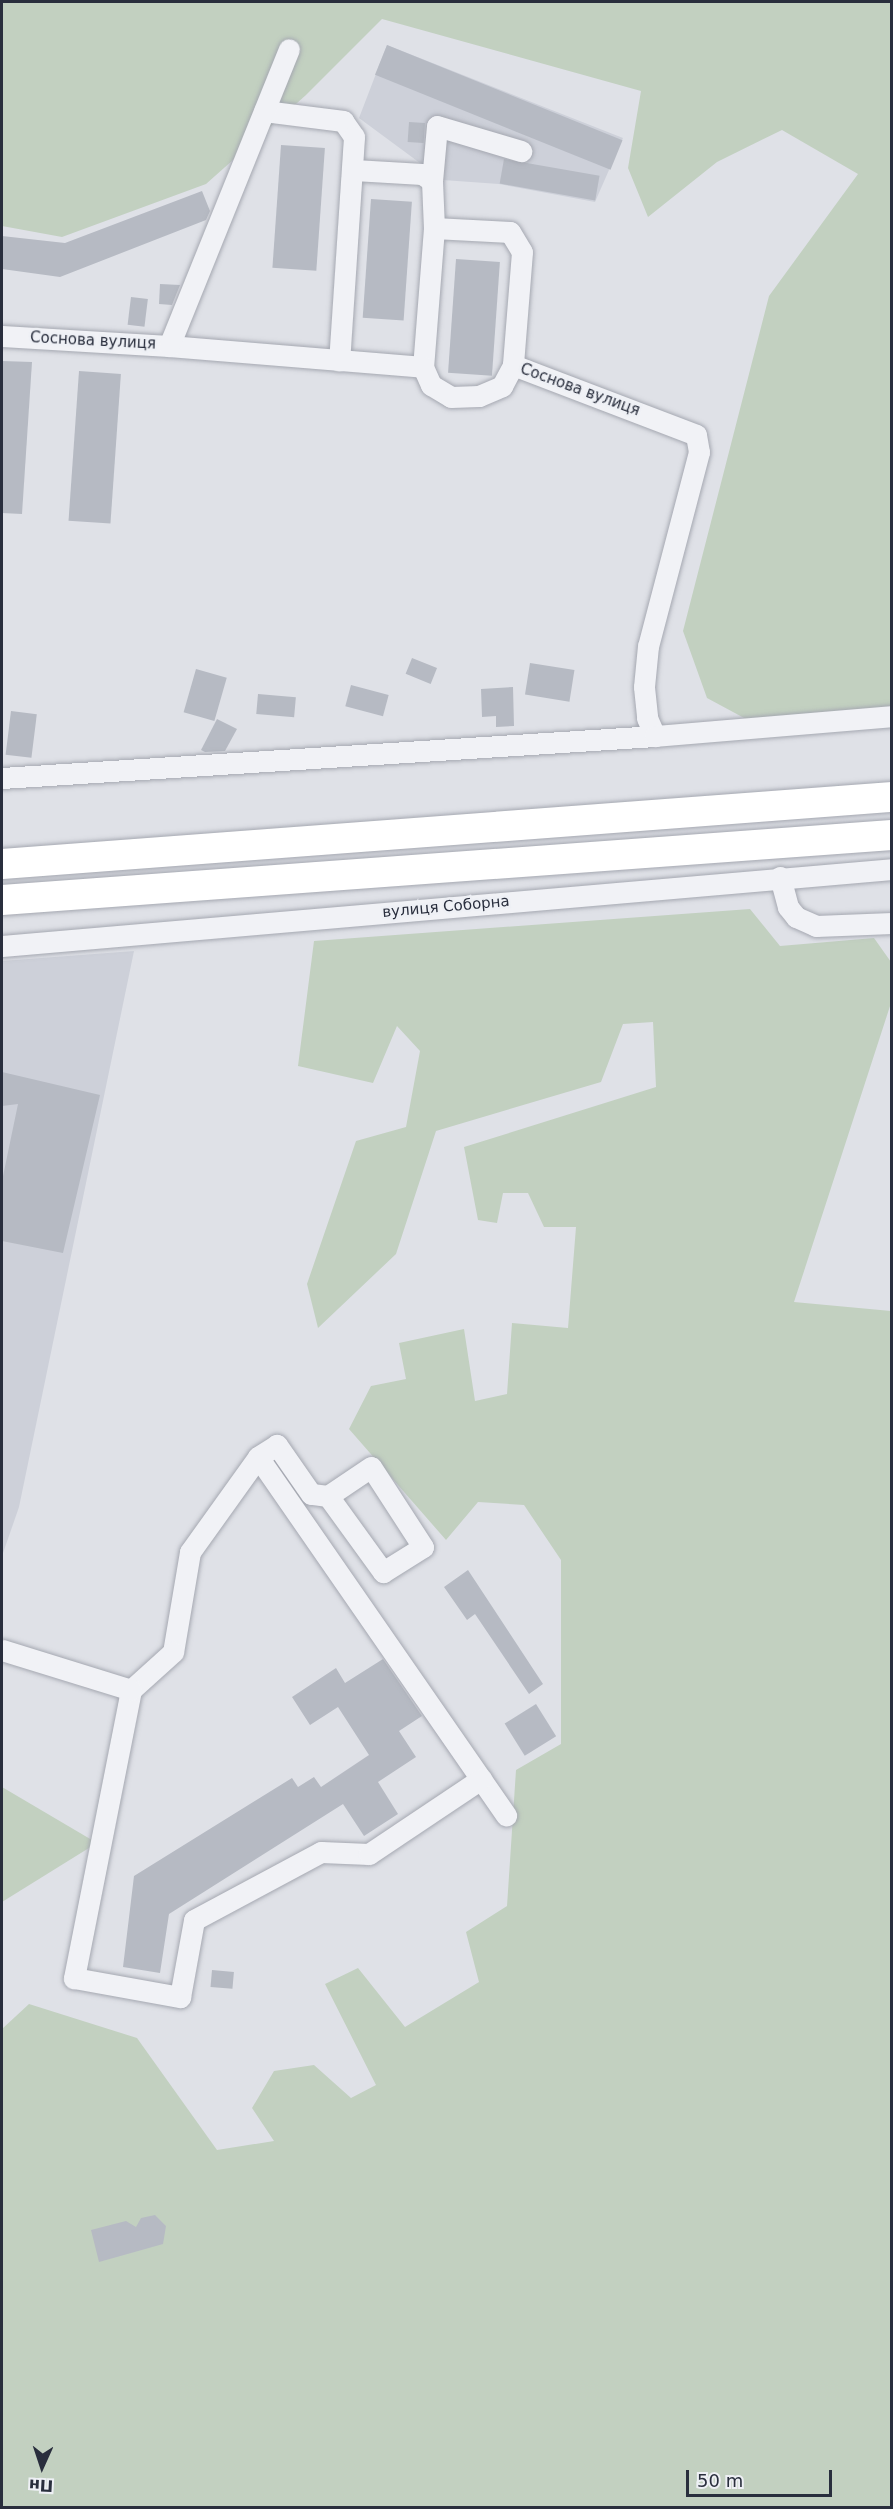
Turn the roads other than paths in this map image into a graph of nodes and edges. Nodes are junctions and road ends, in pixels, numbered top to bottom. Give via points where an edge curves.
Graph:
1 (289, 49) dead end
2 (264, 111) junction
3 (521, 151) dead end
4 (354, 170) junction
5 (432, 181) junction
6 (434, 228) junction
7 (2, 336) edge
8 (169, 346) junction
9 (339, 360) junction
10 (513, 365) junction
11 (423, 367) junction
12 (891, 716) edge
13 (656, 736) junction
14 (2, 778) edge
15 (891, 796) edge
16 (891, 835) edge
17 (2, 864) edge
18 (891, 869) edge
19 (780, 877) junction
20 (2, 900) edge
21 (891, 923) edge
22 (2, 946) edge
23 (258, 1457) junction
24 (328, 1496) junction
25 (2, 1650) edge
26 (130, 1690) junction
27 (481, 1779) junction
28 (506, 1815) dead end

1 - 2 street
2 - 4 street via 343,120 354,137
2 - 8 street
3 - 5 street via 437,126
4 - 5 street via 422,174
4 - 9 street
5 - 6 street
6 - 10 street via 510,232 522,252
6 - 11 street
7 - 8 street, Соснова вулиця
8 - 9 street, Соснова вулиця
9 - 11 street, Соснова вулиця
10 - 11 street, Соснова вулиця via 502,386 479,396 451,397 431,385
10 - 13 street, Соснова вулиця via 696,435 699,452 648,646 644,687 647,718
12 - 13 street
13 - 14 street
15 - 17 highway
16 - 20 highway
18 - 19 street, вулиця Соборна
19 - 21 street via 788,906 796,917 816,926
19 - 22 street, вулиця Соборна
23 - 24 street via 277,1445 311,1494
23 - 26 street via 190,1552 173,1652
23 - 27 street
24 - 24 street via 383,1572 423,1547 371,1467
25 - 26 street
26 - 27 street via 74,1978 180,1997 194,1920 321,1852 369,1854
27 - 28 street

